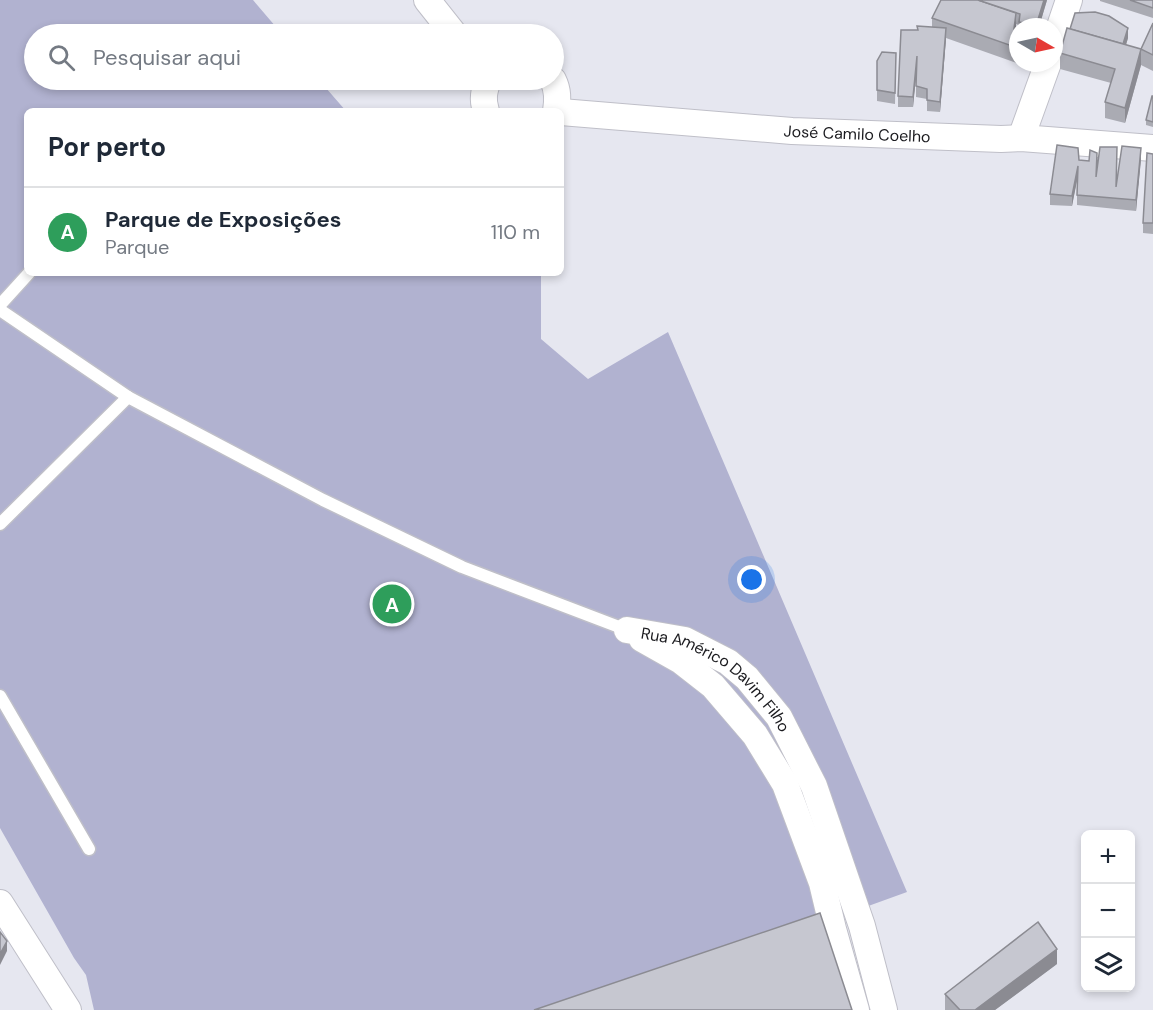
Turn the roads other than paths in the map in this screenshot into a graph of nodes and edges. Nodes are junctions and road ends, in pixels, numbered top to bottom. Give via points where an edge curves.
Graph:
1 (427, 0) edge
2 (1070, 0) edge
3 (1063, 19) edge
4 (446, 24) edge
5 (1044, 72) edge
6 (484, 90) edge
7 (556, 90) edge
8 (485, 108) edge
9 (556, 108) edge
10 (564, 112) edge
11 (1021, 138) junction
12 (1153, 148) edge
13 (26, 276) edge
14 (0, 305) edge
15 (0, 310) edge
16 (128, 397) junction
17 (0, 524) edge
18 (627, 630) junction
19 (0, 696) edge
20 (89, 849) dead end
21 (0, 903) edge
22 (875, 977) junction
23 (853, 998) edge
24 (54, 1003) edge
25 (884, 1010) edge

1 - 4 street
2 - 3 street
5 - 11 street
6 - 8 street
7 - 9 street
10 - 11 street, José Camilo Coelho via 792,130
11 - 12 street, José Camilo Coelho
13 - 14 lane
15 - 16 lane
16 - 17 lane
16 - 18 lane via 323,500 462,567
18 - 22 street, Rua Américo Davim Filho via 685,640 728,662 747,678 779,717 814,786 862,926
18 - 23 street, Rua Américo Davim Filho via 681,661 712,686 755,735 785,784 822,883
19 - 20 lane
21 - 24 street
22 - 23 street
22 - 25 street, Rua Américo Davim Filho

